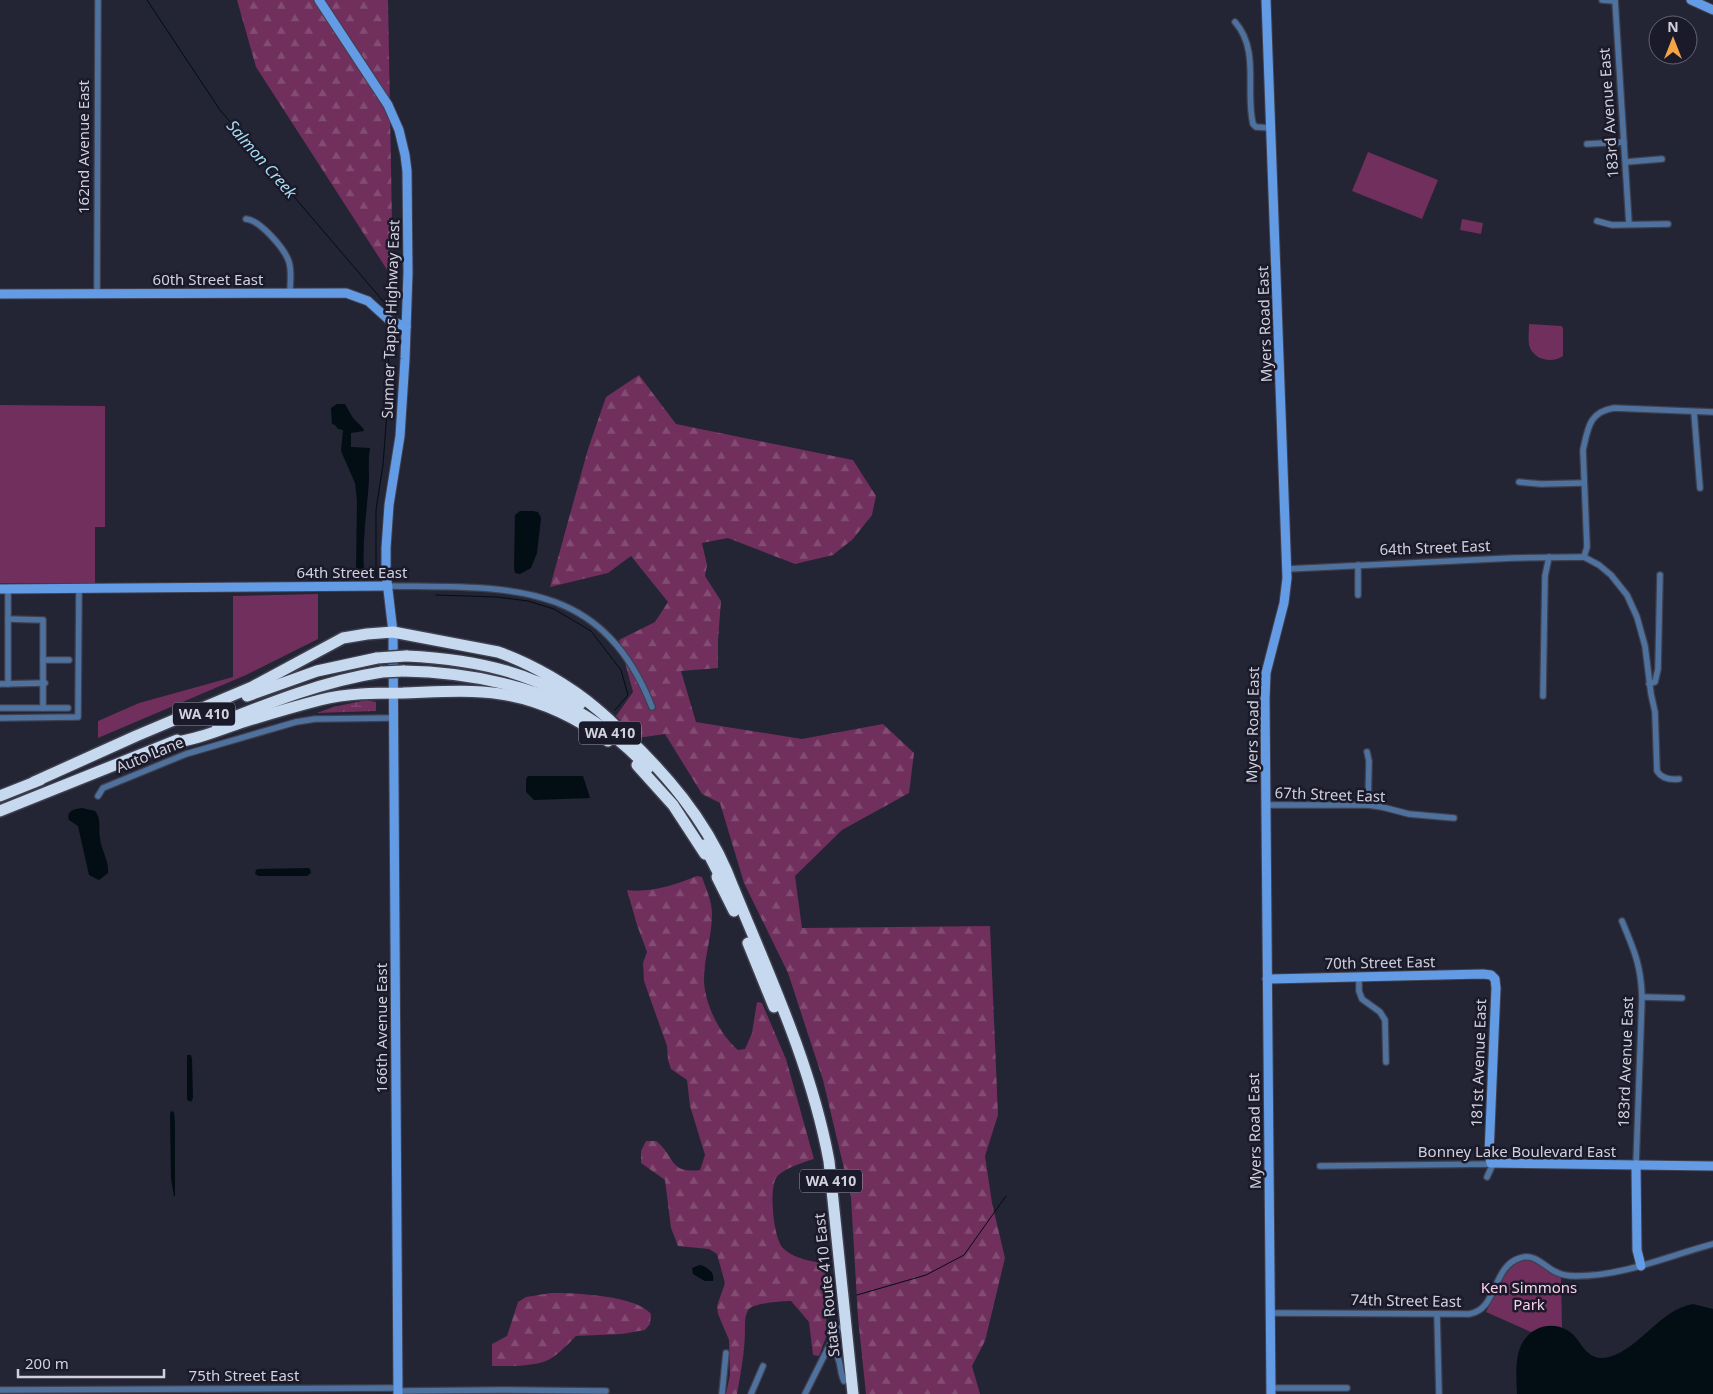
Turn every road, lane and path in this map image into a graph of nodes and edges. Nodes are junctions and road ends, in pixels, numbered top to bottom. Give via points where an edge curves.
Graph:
1 (98, 0) edge
2 (318, 0) edge
3 (1266, 0) edge
4 (1602, 0) edge
5 (1691, 0) edge
6 (1615, 1) edge
7 (1713, 10) edge
8 (1235, 22) dead end
9 (1271, 128) junction
10 (1624, 142) junction
11 (1587, 144) dead end
12 (1662, 159) dead end
13 (1626, 162) junction
14 (246, 219) dead end
15 (1597, 220) dead end
16 (1630, 224) junction
17 (1668, 224) dead end
18 (290, 293) junction
19 (0, 294) edge
20 (98, 294) junction
21 (406, 326) junction
22 (1694, 412) junction
23 (1713, 412) edge
24 (1519, 482) dead end
25 (1583, 483) junction
26 (1700, 488) dead end
27 (1549, 557) junction
28 (1584, 557) junction
29 (1358, 565) junction
30 (1287, 569) junction
31 (1660, 576) dead end
32 (388, 586) junction
33 (79, 588) junction
34 (4, 589) edge
35 (1358, 595) dead end
36 (8, 619) junction
37 (393, 632) junction
38 (43, 660) junction
39 (69, 660) dead end
40 (392, 662) joint
41 (45, 683) junction
42 (0, 684) edge
43 (8, 684) junction
44 (1649, 684) junction
45 (392, 693) junction
46 (1543, 696) dead end
47 (652, 707) dead end
48 (0, 708) edge
49 (43, 708) junction
50 (68, 708) dead end
51 (0, 718) edge
52 (394, 718) junction
53 (619, 730) junction
54 (171, 743) junction
55 (1367, 752) dead end
56 (1679, 779) dead end
57 (34, 782) junction
58 (0, 796) edge
59 (98, 796) dead end
60 (1265, 805) junction
61 (1368, 806) junction
62 (0, 811) edge
63 (1454, 818) dead end
64 (734, 911) junction
65 (1622, 921) dead end
66 (754, 947) junction
67 (1359, 977) junction
68 (1493, 977) joint
69 (1267, 978) junction
70 (1642, 996) junction
71 (1682, 998) dead end
72 (1386, 1062) dead end
73 (1493, 1164) junction
74 (1636, 1165) junction
75 (1320, 1166) dead end
76 (1713, 1166) edge
77 (1487, 1177) dead end
78 (1713, 1244) edge
79 (1641, 1266) junction
80 (1270, 1312) junction
81 (1437, 1314) junction
82 (839, 1328) junction
83 (827, 1350) junction
84 (726, 1353) dead end
85 (763, 1366) dead end
86 (844, 1381) junction
87 (1347, 1388) dead end
88 (0, 1390) edge
89 (398, 1391) edge
90 (606, 1391) dead end
91 (1271, 1391) edge
92 (722, 1394) edge
93 (751, 1394) edge
94 (805, 1394) edge
95 (845, 1394) edge
96 (853, 1394) edge
97 (1440, 1394) edge

1 - 20 street, 162nd Avenue East
2 - 21 street, Sumner Tapps Highway East via 388,105 399,130 408,183
3 - 9 street, Myers Road East
4 - 6 street
5 - 7 street
6 - 10 street, 183rd Avenue East
8 - 9 street via 1247,45 1252,120 1256,127
9 - 30 street, Myers Road East
10 - 11 street
10 - 13 street, 183rd Avenue East
12 - 13 street
13 - 16 street, 183rd Avenue East
14 - 18 street via 264,228 286,256 290,266
15 - 16 street via 1612,225
16 - 17 street
18 - 20 street, 60th Street East
18 - 21 street, 60th Street East via 351,294 368,301 391,322
19 - 20 street, 60th Street East
21 - 32 street, Sumner Tapps Highway East via 400,436 386,535
22 - 23 street
22 - 25 street via 1602,410 1590,425 1585,444
22 - 26 street
24 - 25 street
25 - 28 street via 1587,546
27 - 28 street, 64th Street East
27 - 29 street, 64th Street East
27 - 46 street via 1545,576
28 - 44 street via 1611,576 1631,602 1643,640
29 - 30 street, 64th Street East
29 - 35 street
30 - 60 street, Myers Road East via 1284,603 1266,673
31 - 44 street via 1658,669 1655,682
32 - 33 street, 64th Street East
32 - 37 street, Sumner Tapps Highway East
32 - 47 street, 64th Street East via 492,588 524,592 560,602 588,619 620,649 639,677
33 - 34 street, 64th Street East
33 - 51 street via 78,717
34 - 36 street
36 - 38 street via 42,620
36 - 43 street
37 - 40 street, Sumner Tapps Highway East
37 - 53 highway via 484,648 513,657 580,696
37 - 57 highway via 343,638 258,684
38 - 39 street
38 - 41 street
40 - 45 street, 166th Avenue East
41 - 43 street
41 - 49 street
42 - 43 street
44 - 56 street via 1655,712 1656,766 1659,774 1667,779
45 - 52 street, 166th Avenue East
45 - 54 highway via 334,696 188,741
45 - 64 highway via 501,694 535,702 601,736 630,758 673,806 701,847
48 - 49 street
49 - 50 street
52 - 59 street, Auto Lane via 296,722 175,757 103,788
52 - 89 street, 166th Avenue East
53 - 57 highway, WA 410, bridge via 580,704 514,673 461,661 406,656 377,658 317,671 274,686
53 - 66 highway, WA 410 via 664,773 703,827 722,860
54 - 62 highway, WA 410
54 - 64 highway, WA 410, bridge via 308,689 353,676 403,671 438,672 509,685 548,698 595,722 641,760 678,804 708,850
55 - 61 street
57 - 58 highway, WA 410
60 - 61 street, 67th Street East
60 - 69 street, Myers Road East
61 - 63 street, 67th Street East
64 - 66 highway, WA 410
65 - 70 street, 183rd Avenue East via 1639,963
66 - 82 highway, State Route 410 East / WA 410 via 799,1068 821,1155
66 - 96 highway, State Route 410 East / WA 410 via 802,1057 825,1138
67 - 68 street, 70th Street East via 1483,974
67 - 69 street, 70th Street East
67 - 72 street via 1362,1000 1380,1012 1385,1020
68 - 73 street, 181st Avenue East via 1496,988 1489,1154
69 - 80 street, Myers Road East
70 - 71 street
70 - 74 street, 183rd Avenue East
73 - 74 street, Bonney Lake Boulevard East
73 - 75 street, Bonney Lake Boulevard East
73 - 77 street
74 - 76 street, Bonney Lake Boulevard East
74 - 79 street, 183rd Avenue East via 1637,1250
78 - 79 street, 74th Street East
79 - 81 street, 74th Street East via 1607,1274 1570,1276 1553,1271 1532,1257 1521,1257 1507,1266 1479,1311
80 - 81 street, 74th Street East
80 - 91 street, Myers Road East
81 - 97 street
82 - 83 street
82 - 86 highway, State Route 410 East / WA 410
83 - 86 street via 838,1356
83 - 94 street
84 - 92 street
85 - 93 street
86 - 95 highway, State Route 410 East / WA 410
87 - 91 street
88 - 89 street, 75th Street East
89 - 90 street, 75th Street East

